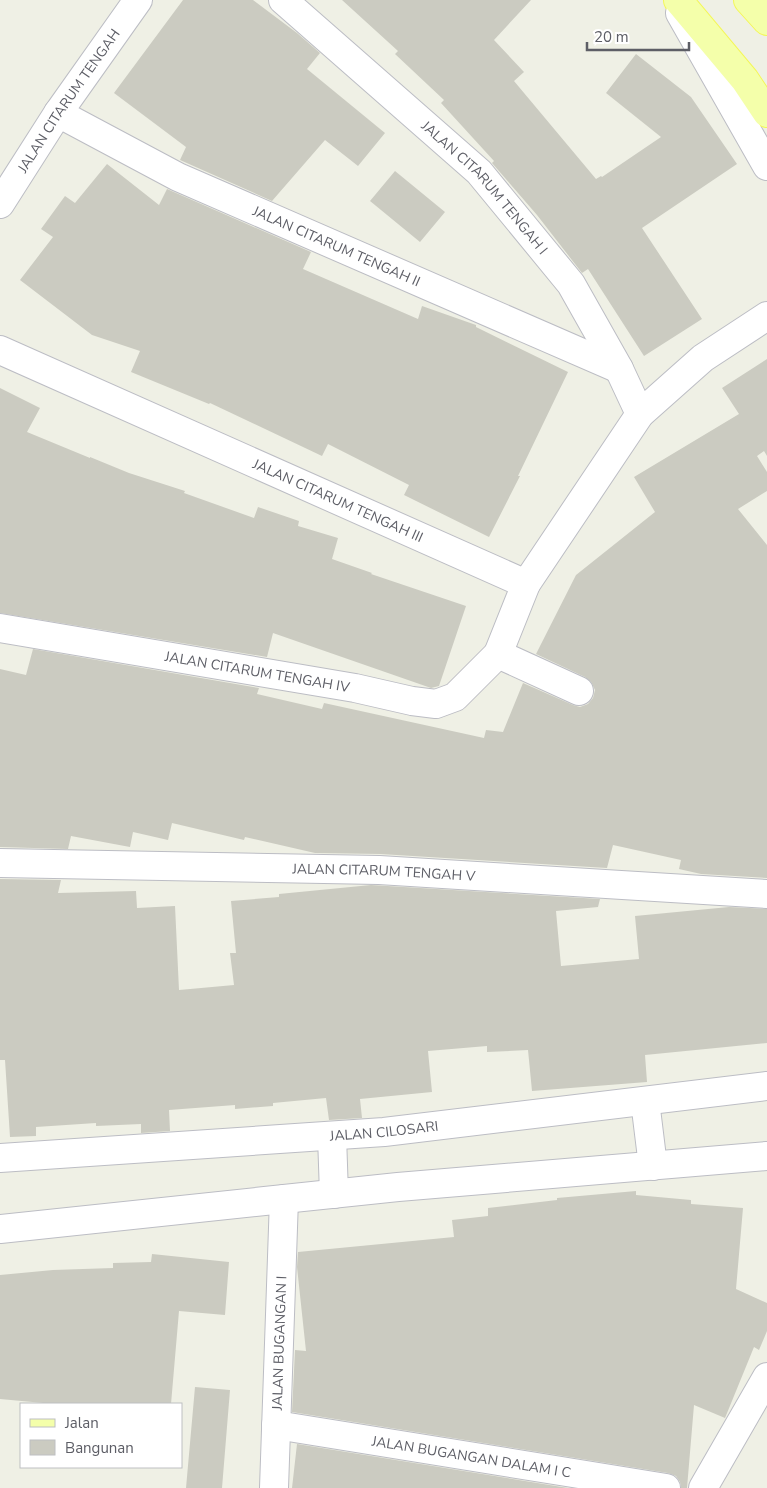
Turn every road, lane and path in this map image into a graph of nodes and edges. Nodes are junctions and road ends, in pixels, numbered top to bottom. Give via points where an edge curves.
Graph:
1 (138, 0) edge
2 (284, 0) edge
3 (672, 0) edge
4 (678, 0) edge
5 (748, 0) edge
6 (767, 21) edge
7 (58, 113) junction
8 (767, 113) edge
9 (767, 166) edge
10 (0, 204) edge
11 (767, 316) edge
12 (0, 350) edge
13 (619, 369) junction
14 (640, 414) junction
15 (526, 584) junction
16 (0, 628) edge
17 (498, 654) junction
18 (579, 691) dead end
19 (0, 863) edge
20 (767, 894) edge
21 (767, 1086) edge
22 (645, 1101) junction
23 (332, 1136) junction
24 (767, 1156) edge
25 (0, 1158) edge
26 (652, 1166) junction
27 (334, 1194) junction
28 (284, 1199) junction
29 (0, 1229) edge
30 (767, 1377) edge
31 (276, 1425) junction
32 (274, 1488) edge
33 (666, 1488) edge
34 (703, 1488) edge

1 - 7 street, JALAN CITARUM TENGAH
2 - 13 street, JALAN CITARUM TENGAH I via 479,172 572,284
3 - 9 street
4 - 8 main road via 745,80
5 - 6 main road
7 - 10 street, JALAN CITARUM TENGAH
7 - 13 street, JALAN CITARUM TENGAH II via 178,177
11 - 14 street via 703,358
12 - 15 street, JALAN CITARUM TENGAH III
13 - 14 street, JALAN CITARUM TENGAH I
14 - 15 street
15 - 17 street
16 - 17 street, JALAN CITARUM TENGAH IV via 436,704 455,697
17 - 18 street
19 - 20 street, JALAN CITARUM TENGAH V via 379,870
21 - 22 street, JALAN CILOSARI
22 - 23 street, JALAN CILOSARI
22 - 26 street
23 - 25 street, JALAN CILOSARI
23 - 27 street
24 - 26 street
26 - 27 street
27 - 28 street
28 - 29 street
28 - 31 street, JALAN BUGANGAN I
30 - 34 street
31 - 32 street, JALAN BUGANGAN I
31 - 33 street, JALAN BUGANGAN DALAM I C

